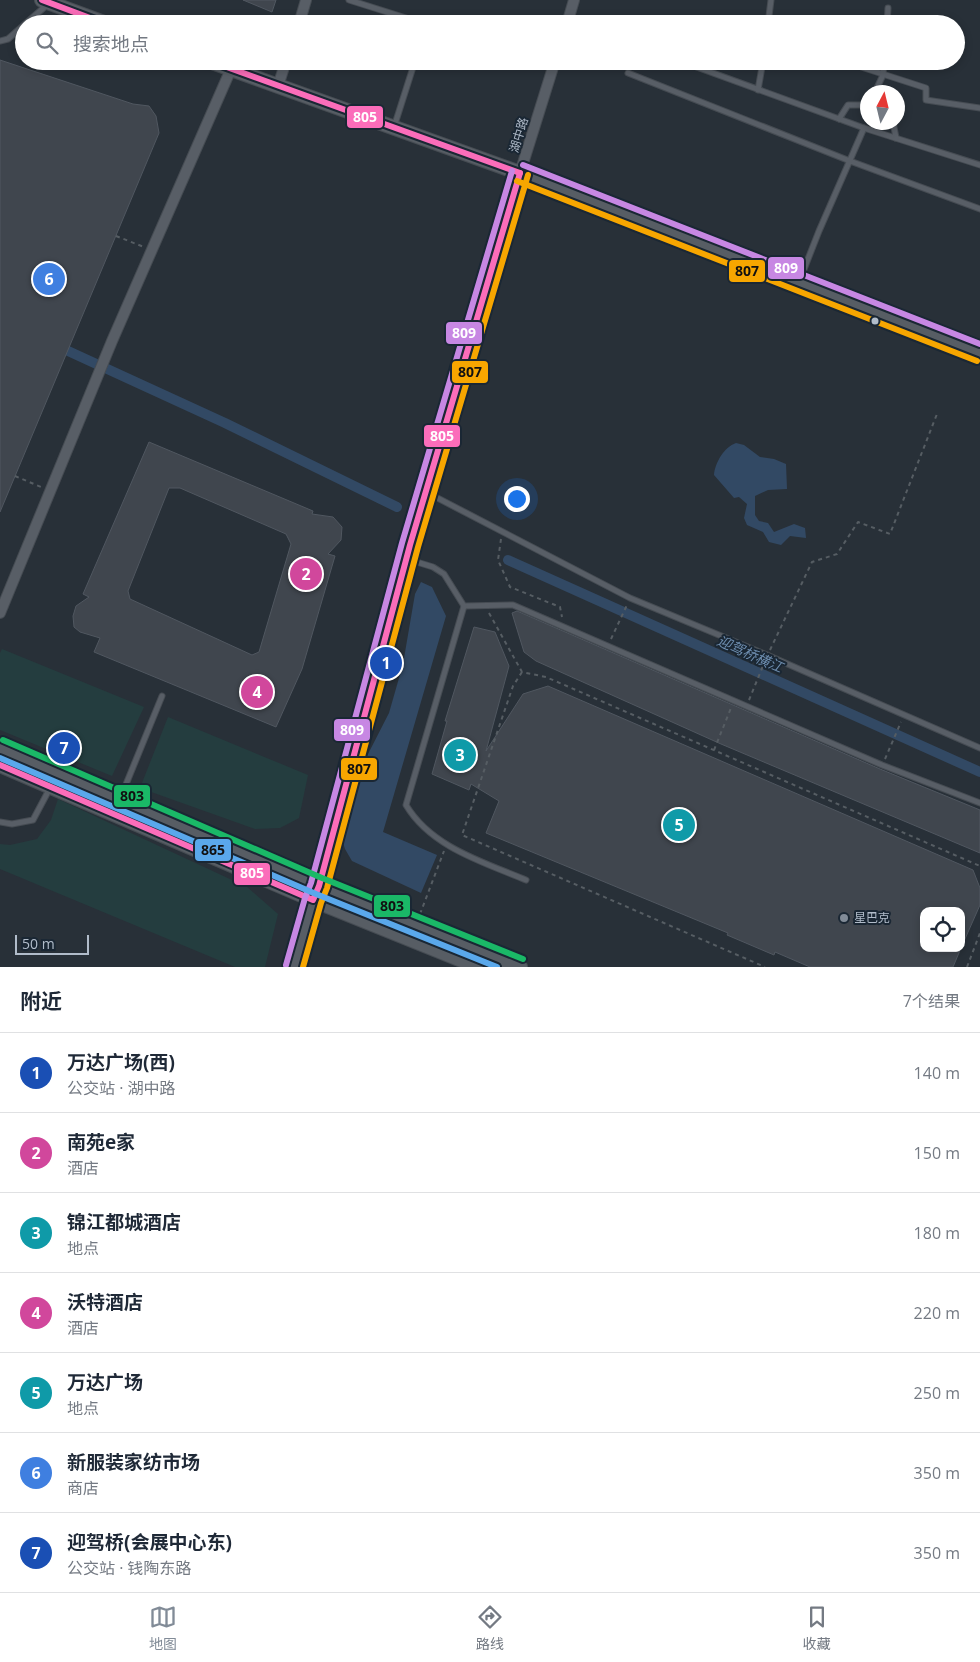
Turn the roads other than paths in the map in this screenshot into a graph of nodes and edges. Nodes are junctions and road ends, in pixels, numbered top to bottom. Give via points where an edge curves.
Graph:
1 (306, 0) edge
2 (349, 0) edge
3 (574, 0) edge
4 (771, 0) edge
5 (45, 1) edge
6 (888, 8) dead end
7 (32, 15) edge
8 (82, 15) edge
9 (302, 15) edge
10 (396, 15) edge
11 (570, 15) edge
12 (769, 15) edge
13 (888, 15) edge
14 (15, 32) edge
15 (0, 41) edge
16 (231, 70) edge
17 (234, 70) edge
18 (283, 70) edge
19 (412, 70) edge
20 (552, 70) edge
21 (704, 70) edge
22 (761, 70) edge
23 (869, 70) edge
24 (883, 70) edge
25 (628, 74) dead end
26 (883, 75) junction
27 (878, 85) edge
28 (278, 86) junction
29 (758, 90) junction
30 (860, 105) edge
31 (980, 108) edge
32 (839, 119) junction
33 (860, 127) edge
34 (394, 128) junction
35 (863, 130) edge
36 (870, 130) edge
37 (894, 130) edge
38 (896, 138) junction
39 (850, 161) junction
40 (980, 165) edge
41 (520, 173) junction
42 (980, 209) edge
43 (799, 282) junction
44 (980, 353) edge
45 (426, 492) junction
46 (406, 559) junction
47 (464, 606) junction
48 (0, 613) edge
49 (162, 696) dead end
50 (0, 748) edge
51 (980, 748) edge
52 (0, 765) edge
53 (51, 787) junction
54 (120, 800) junction
55 (980, 803) edge
56 (0, 822) edge
57 (526, 880) dead end
58 (319, 886) junction
59 (313, 900) junction
60 (294, 967) edge
61 (479, 967) edge
62 (520, 967) edge

1 - 9 street
2 - 10 lane
3 - 11 street
4 - 12 lane
5 - 7 lane
5 - 8 street
6 - 13 lane
14 - 15 lane
16 - 48 street via 112,341
17 - 28 street
18 - 28 street
19 - 34 lane
20 - 41 street, 湖中路
21 - 29 lane
22 - 29 lane
23 - 26 lane
24 - 26 lane
25 - 39 lane
26 - 27 lane
26 - 31 lane via 926,88 926,100
28 - 34 street
29 - 32 lane
30 - 32 lane via 848,105
32 - 33 lane
34 - 41 street
35 - 39 lane
36 - 38 lane
37 - 38 lane
38 - 40 lane
39 - 42 lane
39 - 43 lane
41 - 43 street
41 - 45 street, 湖中路
43 - 44 street
45 - 46 street, 湖中路
45 - 51 lane via 630,598
46 - 47 lane via 444,574
46 - 58 street, 湖中路
47 - 55 lane via 514,605 882,765
47 - 57 lane via 406,805 415,820 456,851
49 - 54 lane
50 - 54 street
52 - 53 street
53 - 56 lane via 32,820 12,824
53 - 59 street
54 - 58 street
58 - 59 street, 湖中路
58 - 62 street
59 - 60 street, 湖中路
59 - 61 street

